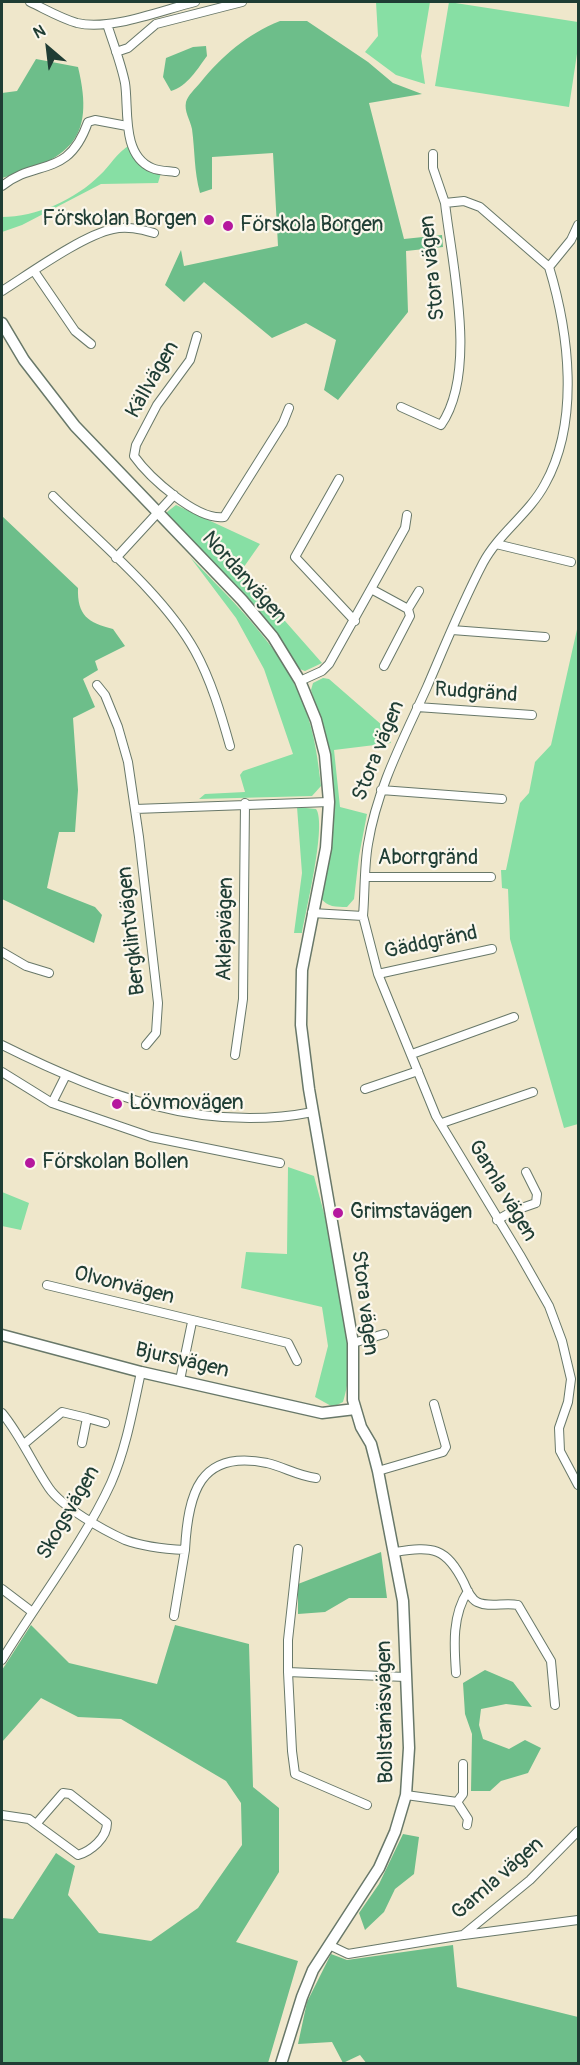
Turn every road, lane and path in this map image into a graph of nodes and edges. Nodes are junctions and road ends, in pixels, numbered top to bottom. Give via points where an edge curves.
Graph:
1 (30, 2) edge
2 (195, 2) edge
3 (242, 2) edge
4 (107, 24) junction
5 (116, 52) junction
6 (127, 126) junction
7 (433, 154) dead end
8 (175, 172) dead end
9 (2, 186) edge
10 (445, 203) junction
11 (579, 225) edge
12 (154, 233) dead end
13 (549, 267) junction
14 (34, 271) junction
15 (2, 291) edge
16 (2, 323) edge
17 (197, 336) dead end
18 (91, 344) dead end
19 (401, 407) dead end
20 (288, 408) dead end
21 (339, 479) dead end
22 (174, 495) junction
23 (53, 496) dead end
24 (157, 514) junction
25 (407, 515) dead end
26 (496, 544) junction
27 (116, 558) junction
28 (571, 562) dead end
29 (373, 590) junction
30 (419, 591) dead end
31 (408, 609) junction
32 (355, 621) junction
33 (452, 630) junction
34 (545, 637) dead end
35 (384, 666) dead end
36 (300, 681) junction
37 (97, 685) dead end
38 (417, 707) junction
39 (532, 715) dead end
40 (230, 746) dead end
41 (381, 790) junction
42 (502, 799) dead end
43 (329, 801) junction
44 (245, 803) junction
45 (135, 809) junction
46 (491, 876) dead end
47 (365, 877) junction
48 (312, 913) junction
49 (363, 916) junction
50 (492, 949) dead end
51 (2, 952) edge
52 (49, 973) dead end
53 (378, 974) junction
54 (514, 1017) dead end
55 (2, 1045) edge
56 (146, 1045) dead end
57 (412, 1054) junction
58 (235, 1055) dead end
59 (418, 1071) junction
60 (2, 1072) edge
61 (66, 1075) junction
62 (365, 1089) dead end
63 (533, 1092) dead end
64 (52, 1103) junction
65 (314, 1112) junction
66 (442, 1123) junction
67 (280, 1163) dead end
68 (526, 1172) dead end
69 (497, 1220) junction
70 (47, 1285) dead end
71 (192, 1322) junction
72 (384, 1334) dead end
73 (2, 1335) edge
74 (353, 1343) junction
75 (297, 1361) dead end
76 (141, 1372) junction
77 (180, 1380) junction
78 (434, 1404) dead end
79 (355, 1409) junction
80 (2, 1413) edge
81 (87, 1418) junction
82 (105, 1423) dead end
83 (82, 1443) dead end
84 (24, 1444) junction
85 (378, 1471) junction
86 (316, 1478) dead end
87 (579, 1485) edge
88 (90, 1520) junction
89 (298, 1549) dead end
90 (185, 1550) junction
91 (395, 1552) junction
92 (2, 1588) edge
93 (468, 1592) junction
94 (32, 1611) junction
95 (174, 1616) dead end
96 (2, 1660) edge
97 (288, 1672) junction
98 (456, 1673) dead end
99 (405, 1677) junction
100 (555, 1705) dead end
101 (463, 1764) dead end
102 (406, 1796) junction
103 (457, 1802) junction
104 (367, 1805) dead end
105 (2, 1815) edge
106 (37, 1824) junction
107 (467, 1825) dead end
108 (579, 1831) edge
109 (579, 1920) edge
110 (463, 1935) junction
111 (329, 1945) junction
112 (281, 2064) edge

1 - 4 street via 78,23
2 - 4 street
3 - 5 street via 156,24 128,48
4 - 5 street
5 - 6 street via 125,83
6 - 8 street via 140,157 151,168
6 - 9 street via 88,122 81,143 61,162
7 - 10 street, Stora vägen via 433,168
10 - 13 street, Stora vägen via 464,201 480,207
10 - 19 street, Stora vägen via 461,351 458,387 451,411 441,425
11 - 13 street
12 - 14 street via 134,228 113,229
13 - 26 street, Stora vägen via 562,309 565,429 546,484
14 - 15 street
14 - 18 street via 75,331
16 - 24 street, Nordanvägen via 24,360 75,426
17 - 22 street, Källvägen via 190,360 157,405 134,456 146,473
20 - 22 street, Källvägen via 283,423 224,517 215,518
21 - 32 street via 294,557
22 - 24 street
23 - 27 street
24 - 27 street
24 - 36 street, Nordanvägen via 248,607 273,637
25 - 29 street via 405,528
26 - 28 street
26 - 33 street, Stora vägen via 484,560
27 - 40 street via 169,612 195,651 216,699
29 - 31 street
29 - 32 street
30 - 31 street
31 - 35 street via 410,616
32 - 36 street via 322,671
33 - 34 street
33 - 38 street, Stora vägen
36 - 43 street, Nordanvägen via 325,755
37 - 45 street, Bergklintvägen via 118,727
38 - 39 street, Rudgränd
38 - 41 street, Stora vägen
41 - 42 street
41 - 47 street, Stora vägen via 368,844
43 - 44 street
43 - 48 street, Nordanvägen via 326,848
44 - 45 street
44 - 58 street, Aklejavägen via 243,999
45 - 56 street, Bergklintvägen via 158,1003 156,1033
46 - 47 street, Aborrgränd
47 - 49 street, Stora vägen
48 - 49 street
48 - 65 street, Stora vägen via 300,998 304,1057
49 - 53 street, Gamla vägen
50 - 53 street, Gäddgränd
51 - 52 street
53 - 57 street, Gamla vägen
54 - 57 street
55 - 61 street
57 - 59 street, Gamla vägen
59 - 62 street
59 - 66 street, Gamla vägen
60 - 64 street
61 - 64 street
61 - 65 street via 131,1100 181,1113 224,1119
63 - 66 street
64 - 67 street via 151,1137
65 - 74 street, Stora vägen
66 - 69 street, Gamla vägen
68 - 69 street via 537,1194 536,1203
69 - 87 street, Gamla vägen via 549,1306 562,1341 571,1379 559,1428 560,1451
70 - 71 street, Olvonvägen
71 - 75 street, Olvonvägen via 288,1343
71 - 77 street, Olvonvägen
72 - 74 street
73 - 76 street, Bjursvägen
74 - 79 street, Stora vägen
76 - 77 street, Bjursvägen
76 - 88 street, Skogsvägen via 111,1483
77 - 79 street, Bjursvägen via 322,1413
78 - 85 street via 446,1447 443,1452
79 - 85 street, Bollstanäsvägen
80 - 84 street
81 - 82 street
81 - 83 street
81 - 84 street via 62,1412
84 - 88 street via 50,1489
85 - 91 street, Bollstanäsvägen
86 - 90 street via 267,1463 231,1460 212,1469 196,1487 187,1515
88 - 90 street via 126,1540
88 - 94 street, Skogsvägen
89 - 97 street
90 - 95 street
91 - 93 street via 433,1549 447,1556
91 - 99 street, Bollstanäsvägen via 403,1601
92 - 94 street
93 - 98 street via 458,1608
93 - 100 street via 479,1603 518,1605 526,1615 551,1660
94 - 96 street, Skogsvägen
97 - 99 street
97 - 104 street via 296,1774
99 - 102 street, Bollstanäsvägen via 409,1748
101 - 103 street via 463,1794
102 - 103 street
102 - 111 street, Bollstanäsvägen via 379,1868
103 - 107 street via 468,1819
105 - 106 street via 30,1819
106 - 106 street via 78,1855 90,1852 107,1830 107,1823 70,1794 63,1793
108 - 110 street, Gamla vägen via 530,1880
109 - 110 street
110 - 111 street, Gamla vägen via 348,1954
111 - 112 street, Bollstanäsvägen via 302,1997

